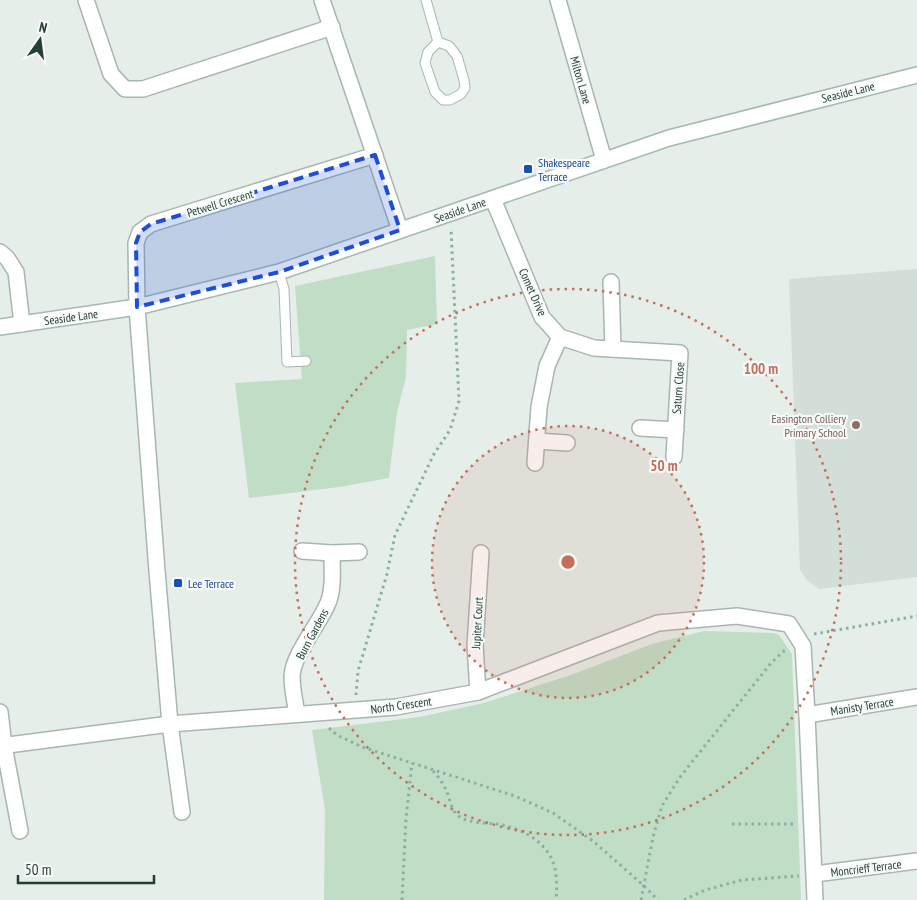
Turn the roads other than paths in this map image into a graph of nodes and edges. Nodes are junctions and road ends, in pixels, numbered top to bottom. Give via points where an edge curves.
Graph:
1 (86, 0) edge
2 (322, 0) edge
3 (426, 0) edge
4 (558, 0) edge
5 (332, 27) junction
6 (438, 42) junction
7 (917, 75) edge
8 (375, 155) junction
9 (604, 160) junction
10 (493, 198) junction
11 (400, 230) junction
12 (0, 252) edge
13 (279, 272) junction
14 (611, 282) dead end
15 (137, 308) junction
16 (22, 324) junction
17 (0, 327) edge
18 (560, 336) junction
19 (613, 349) junction
20 (306, 361) dead end
21 (640, 428) dead end
22 (676, 430) junction
23 (537, 441) junction
24 (568, 443) dead end
25 (674, 457) dead end
26 (535, 463) dead end
27 (302, 551) dead end
28 (359, 552) dead end
29 (332, 553) junction
30 (481, 553) dead end
31 (478, 692) junction
32 (917, 697) edge
33 (0, 712) edge
34 (304, 714) junction
35 (808, 715) junction
36 (170, 724) junction
37 (2, 746) edge
38 (182, 812) dead end
39 (20, 831) dead end
40 (917, 861) edge
41 (815, 874) junction
42 (815, 900) edge

1 - 5 street via 111,74 125,89 143,89
2 - 5 street
3 - 6 lane
4 - 9 street, Milton Lane
5 - 8 street
6 - 6 lane via 428,52 426,63 435,92 443,100 450,100 462,94 464,80 457,56 449,46
7 - 9 street, Seaside Lane via 669,138
8 - 11 street
8 - 15 street, Petwell Crescent via 152,224 140,232 136,243
9 - 10 street, Seaside Lane
10 - 11 street, Seaside Lane
10 - 18 street, Comet Drive via 542,317
11 - 13 street, Seaside Lane
12 - 16 street via 16,272
13 - 15 street, Seaside Lane
13 - 20 lane via 284,289 286,362
14 - 19 street
15 - 16 street, Seaside Lane
15 - 36 street, Petwell Crescent
16 - 17 street, Seaside Lane
18 - 19 street, Saturn Close via 594,348
18 - 23 street via 547,366
19 - 22 street, Saturn Close via 680,353
21 - 22 street, Saturn Close
22 - 25 street, Saturn Close
23 - 24 street
23 - 26 street
27 - 29 street
28 - 29 street
29 - 34 street, Burn Gardens via 329,602 292,674 293,692
30 - 31 street, Jupiter Court via 475,645
31 - 34 street, North Crescent via 396,708
31 - 35 street, North Crescent via 658,624 737,616 789,624 803,646
32 - 35 street, Manisty Terrace
33 - 37 street
34 - 36 street, North Crescent
35 - 41 street
36 - 37 street, North Crescent
36 - 38 street, Petwell Crescent
37 - 39 street
40 - 41 street, Moncrieff Terrace
41 - 42 street

